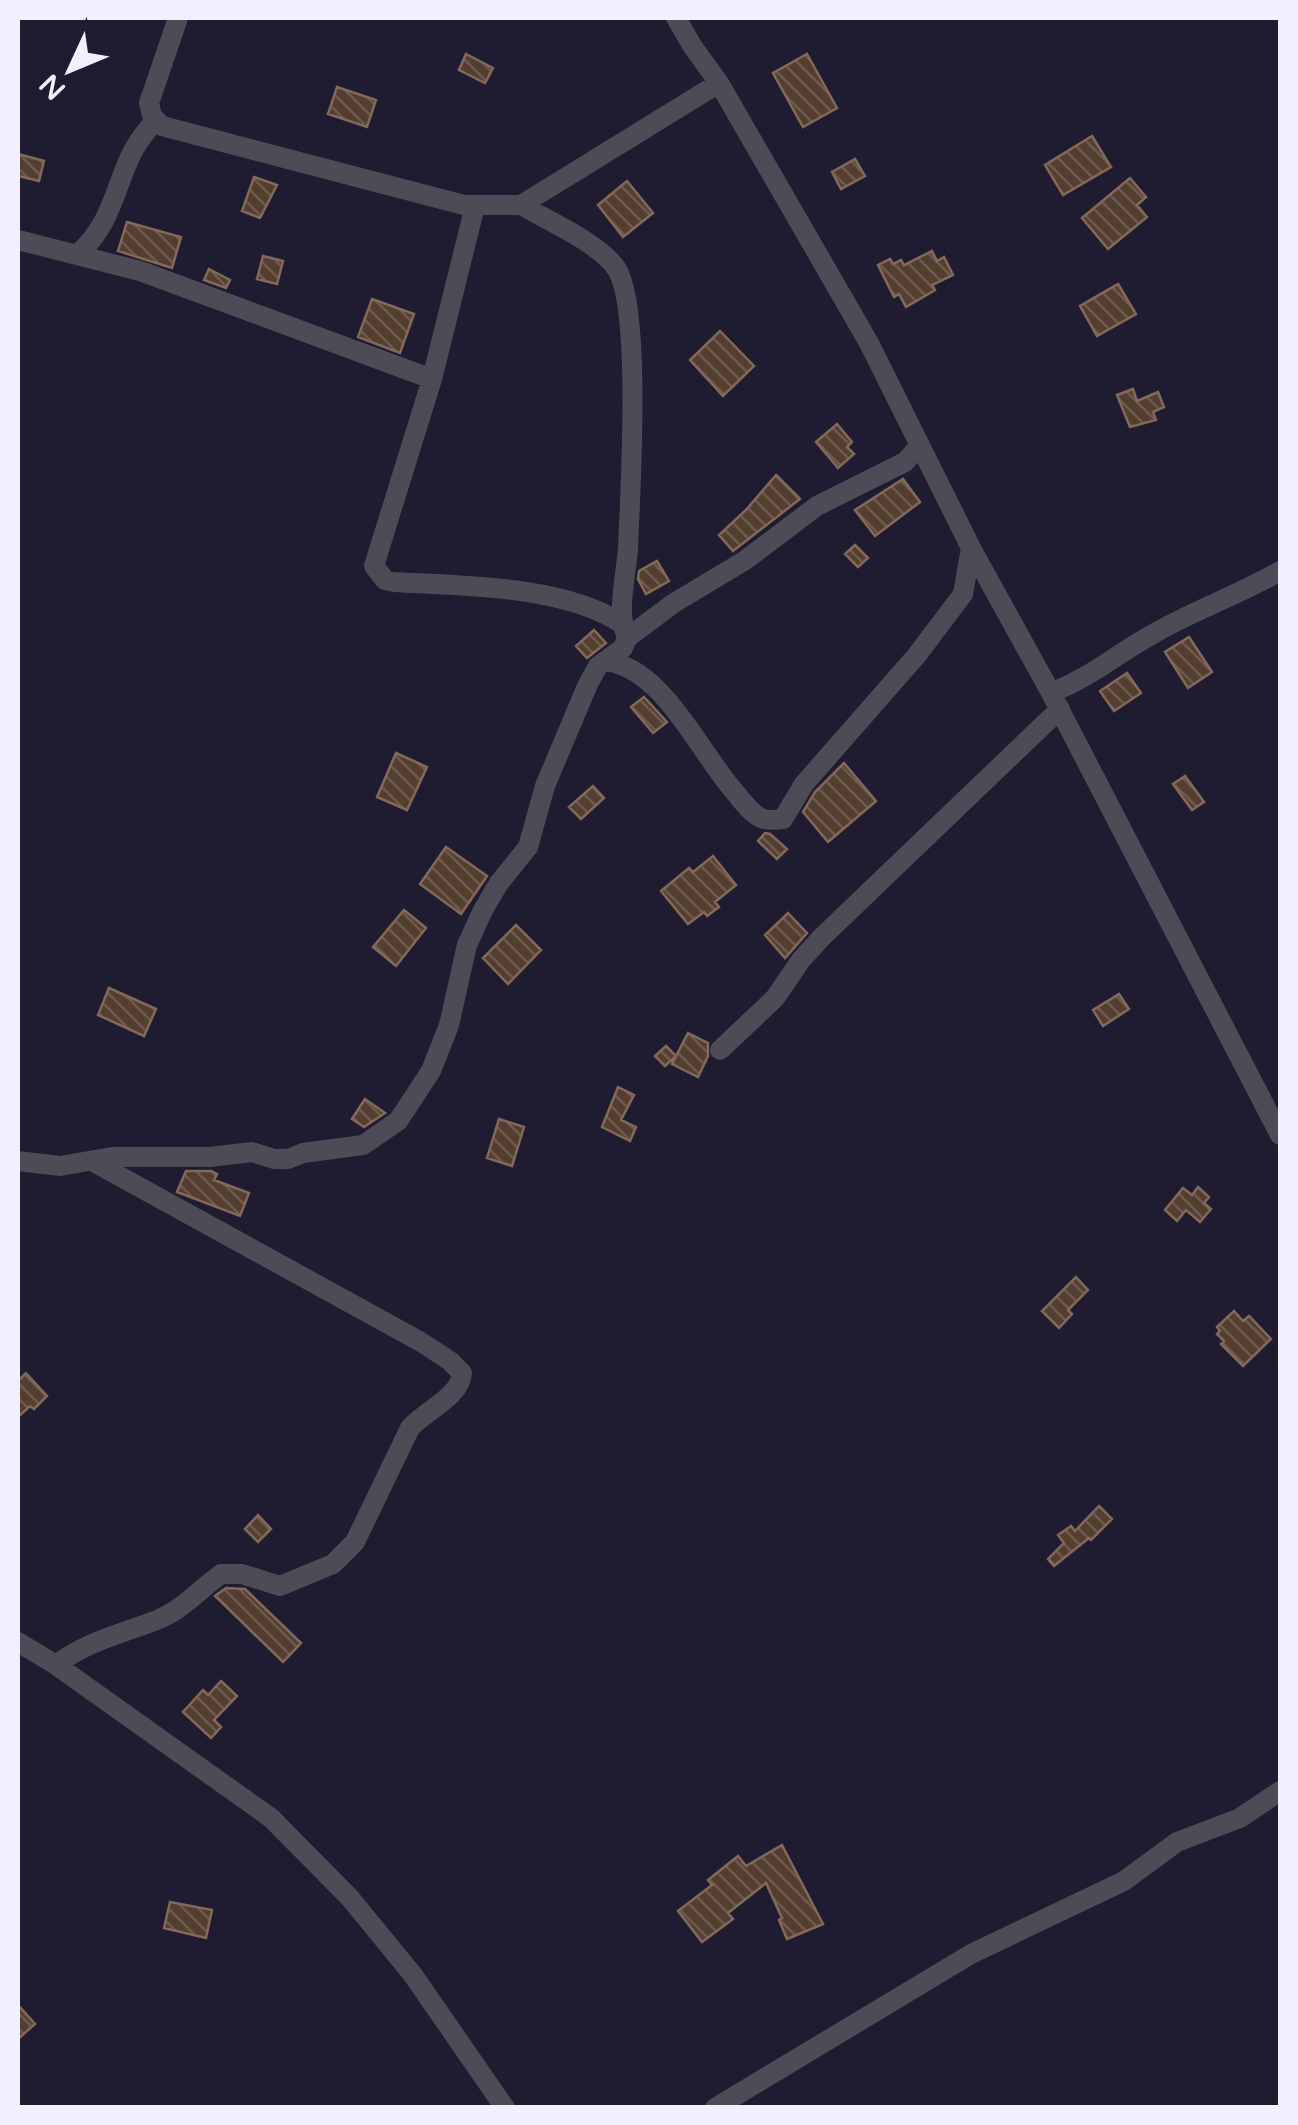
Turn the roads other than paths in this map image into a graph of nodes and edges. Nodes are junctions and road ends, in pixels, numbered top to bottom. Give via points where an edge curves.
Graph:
1 (178, 18) edge
2 (676, 18) edge
3 (720, 83) junction
4 (156, 121) junction
5 (521, 205) junction
6 (474, 206) junction
7 (18, 240) edge
8 (79, 253) junction
9 (432, 378) junction
10 (920, 446) junction
11 (970, 548) junction
12 (1280, 570) edge
13 (624, 631) junction
14 (606, 661) junction
15 (1055, 701) junction
16 (720, 1050) dead end
17 (1280, 1134) edge
18 (18, 1161) edge
19 (92, 1161) junction
20 (18, 1642) edge
21 (56, 1665) junction
22 (1280, 1791) edge
23 (504, 2108) edge
24 (714, 2108) edge

1 - 4 street via 150,96
2 - 3 street
3 - 5 street
3 - 10 street via 869,342
4 - 6 street
4 - 8 street via 134,146 100,232
5 - 6 street
5 - 13 street via 594,248 616,267 626,290 632,426
6 - 9 street
7 - 8 street
8 - 9 street
9 - 13 street via 376,571 394,582 502,588 596,608
10 - 11 street
10 - 13 street via 905,462 817,506 744,562
11 - 14 street via 963,594 814,772 784,819 762,819 751,811 655,686 630,666
11 - 15 street
12 - 15 street via 1158,631
13 - 14 street via 623,648
14 - 19 street via 588,684 555,761 528,848 499,883 467,945 437,1056 398,1120 362,1144 288,1159 252,1152
15 - 16 street
15 - 17 street
18 - 19 street
19 - 21 street via 421,1342 450,1361 462,1382 410,1428 354,1542 333,1564 280,1586 221,1574 170,1614 77,1649
20 - 21 street
21 - 23 street via 272,1818 413,1975
22 - 24 street via 1240,1818 1177,1842 1124,1881 971,1954

